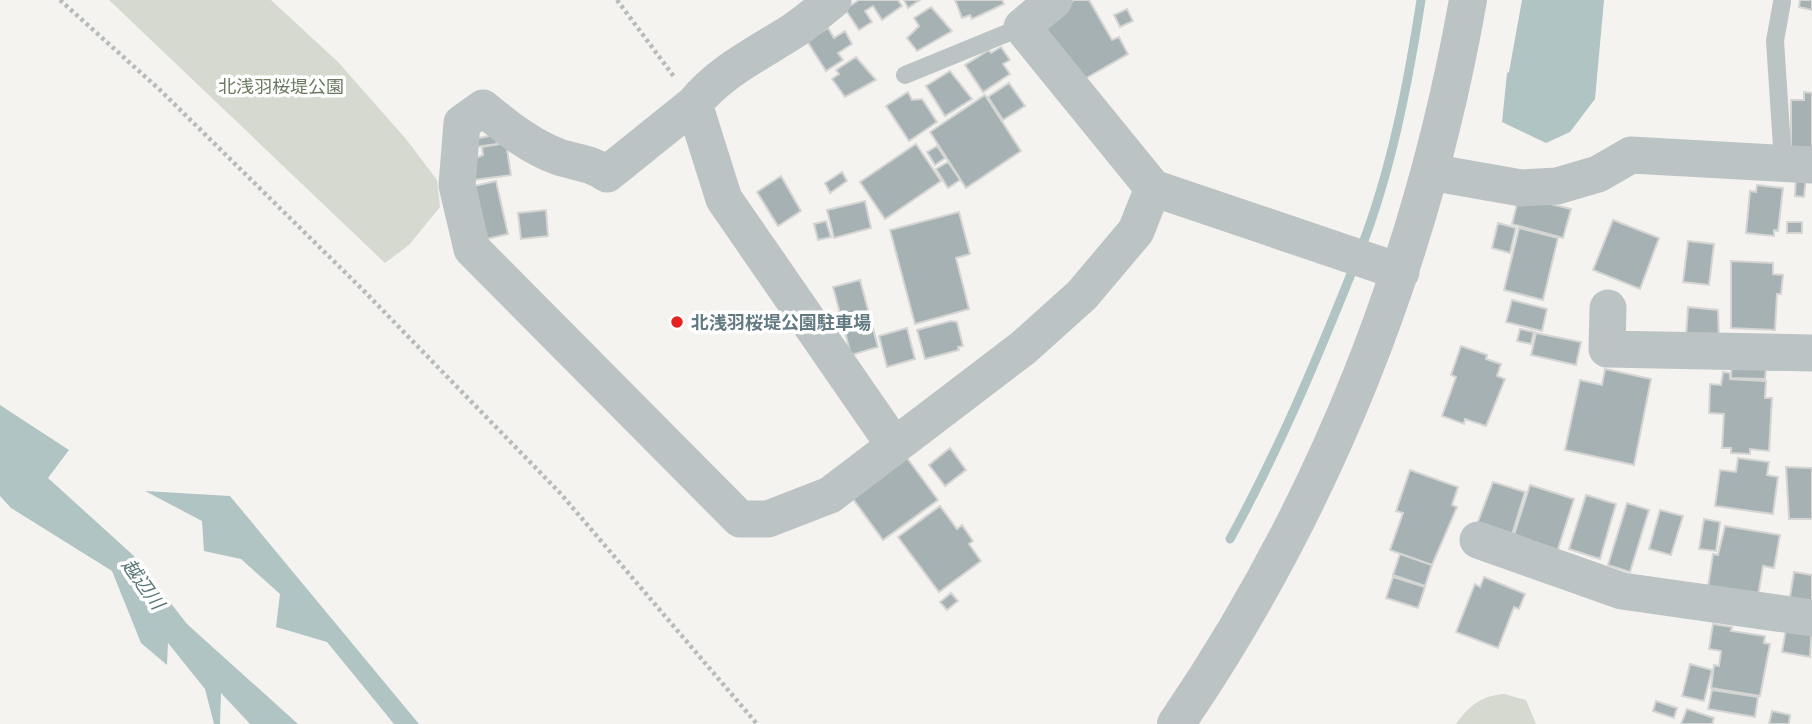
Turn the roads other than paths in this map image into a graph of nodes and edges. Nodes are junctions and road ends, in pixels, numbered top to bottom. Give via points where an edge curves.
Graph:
1 (833, 0) edge
2 (1054, 0) edge
3 (1468, 0) edge
4 (1782, 2) dead end
5 (1022, 27) junction
6 (905, 75) dead end
7 (694, 104) junction
8 (1798, 164) edge
9 (1430, 172) junction
10 (1153, 188) junction
11 (1401, 272) junction
12 (1608, 308) dead end
13 (1812, 353) edge
14 (894, 445) junction
15 (1478, 540) dead end
16 (1812, 618) edge
17 (1177, 724) edge

1 - 7 street via 793,32 742,61
2 - 5 street
3 - 9 street
4 - 8 lane via 1775,41
5 - 6 lane
5 - 10 street
7 - 14 street via 724,200
7 - 14 street via 607,174 593,164 559,157 513,132 484,108 462,123 457,185 472,249 740,519 768,519 830,495
8 - 9 street via 1631,155 1598,174 1557,186 1521,188
9 - 11 street
10 - 11 street
10 - 14 street via 1136,231 1082,295 1023,348
11 - 17 street via 1346,417 1298,523
12 - 13 street via 1607,349
15 - 16 street via 1622,591

